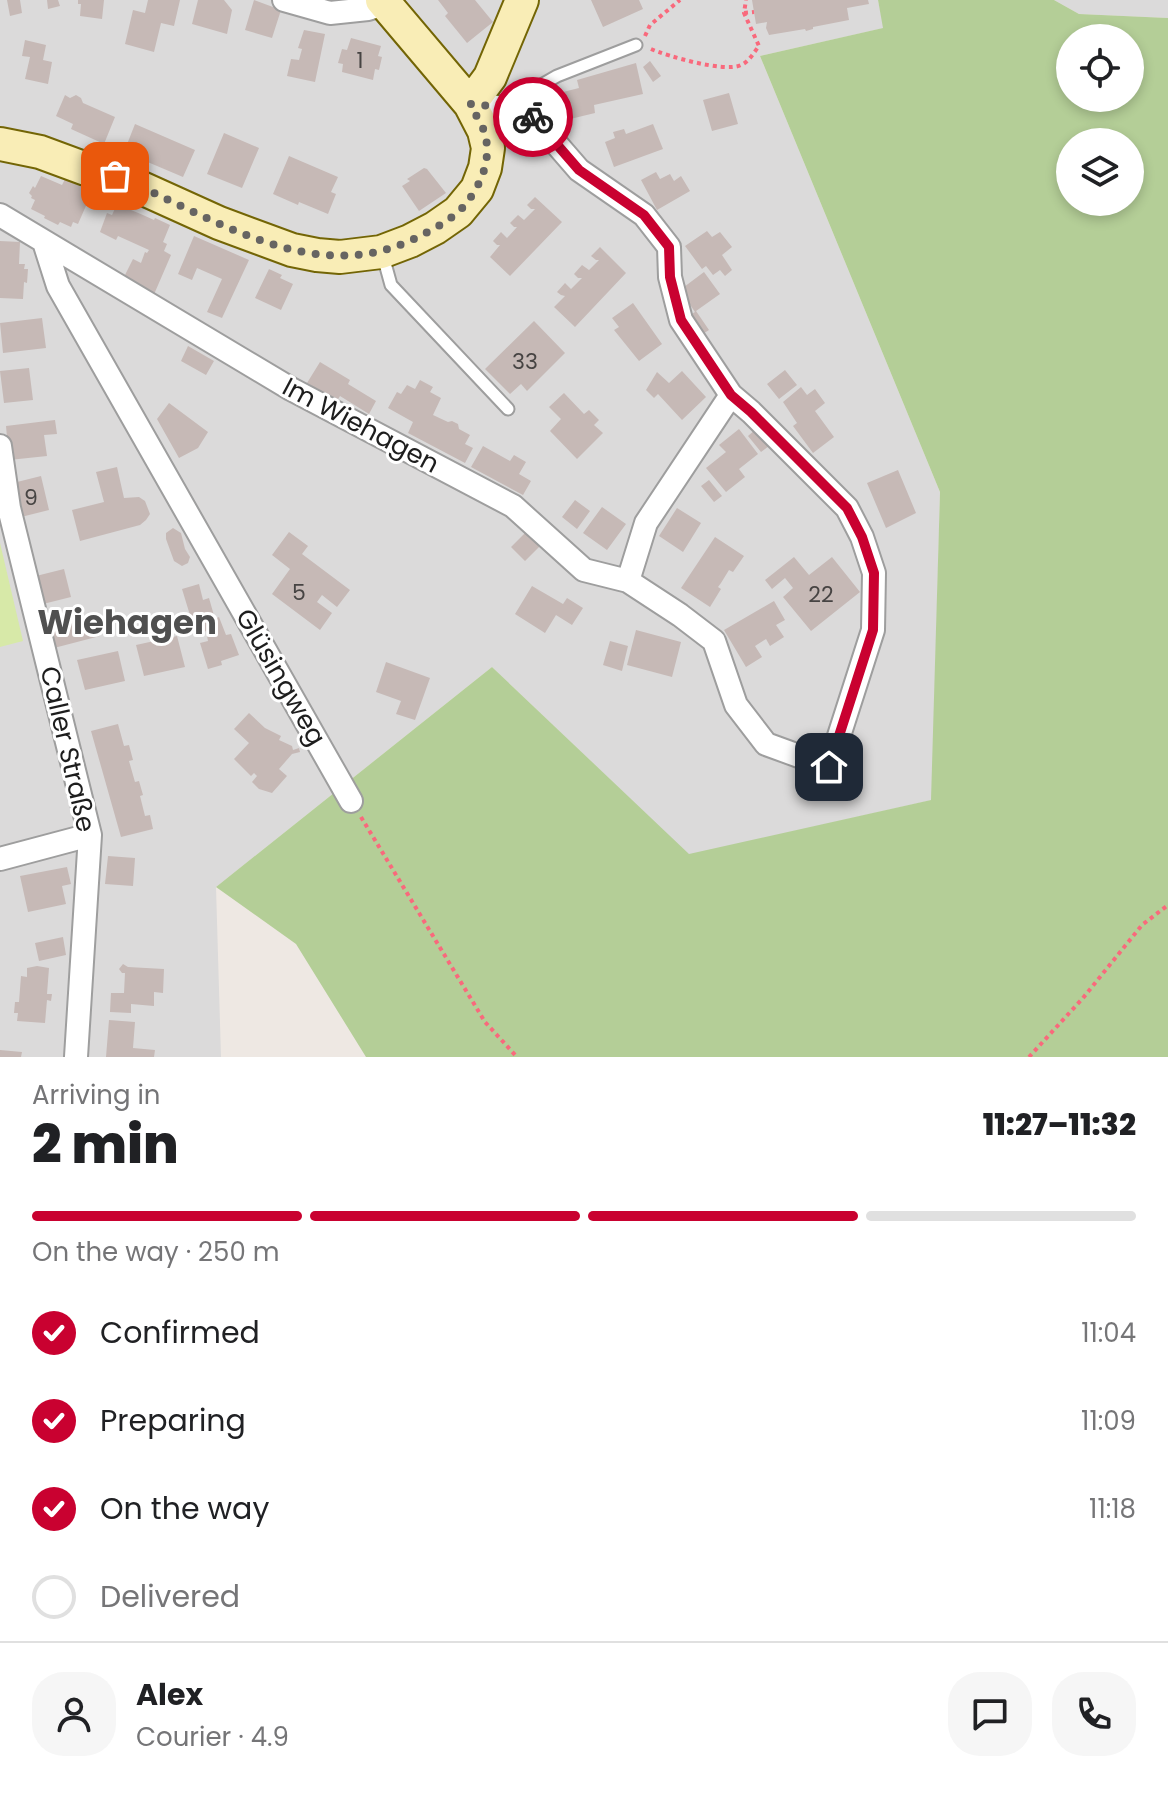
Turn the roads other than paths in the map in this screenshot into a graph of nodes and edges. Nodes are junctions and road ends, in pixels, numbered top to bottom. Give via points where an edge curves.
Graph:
1 (284, 0) edge
2 (522, 0) edge
3 (384, 2) edge
4 (636, 45) dead end
5 (470, 104) junction
6 (513, 109) junction
7 (0, 142) edge
8 (0, 215) edge
9 (44, 242) junction
10 (381, 252) junction
11 (731, 395) junction
12 (508, 409) dead end
13 (0, 446) edge
14 (628, 581) junction
15 (351, 801) road end
16 (90, 835) junction
17 (0, 859) edge
18 (76, 1057) edge

1 - 3 street via 330,13
2 - 5 main road via 490,77
3 - 5 main road
4 - 6 lane via 557,76
5 - 6 street
5 - 10 main road via 488,148 477,189 435,228
6 - 11 street via 527,110 579,170 644,215 669,247 681,320
7 - 10 main road via 115,176 292,250 340,257
8 - 9 street, Im Wiehagen
9 - 14 street, Im Wiehagen via 291,389 513,506 584,570
9 - 15 street, Glüsingweg via 58,286
10 - 12 lane via 391,285
11 - 14 street via 646,523
11 - 14 street, Im Wiehagen via 847,508 874,573 873,630 829,767 766,744 736,705 714,641
13 - 16 street, Caller Straße via 9,508
16 - 17 street
16 - 18 street, Caller Straße

